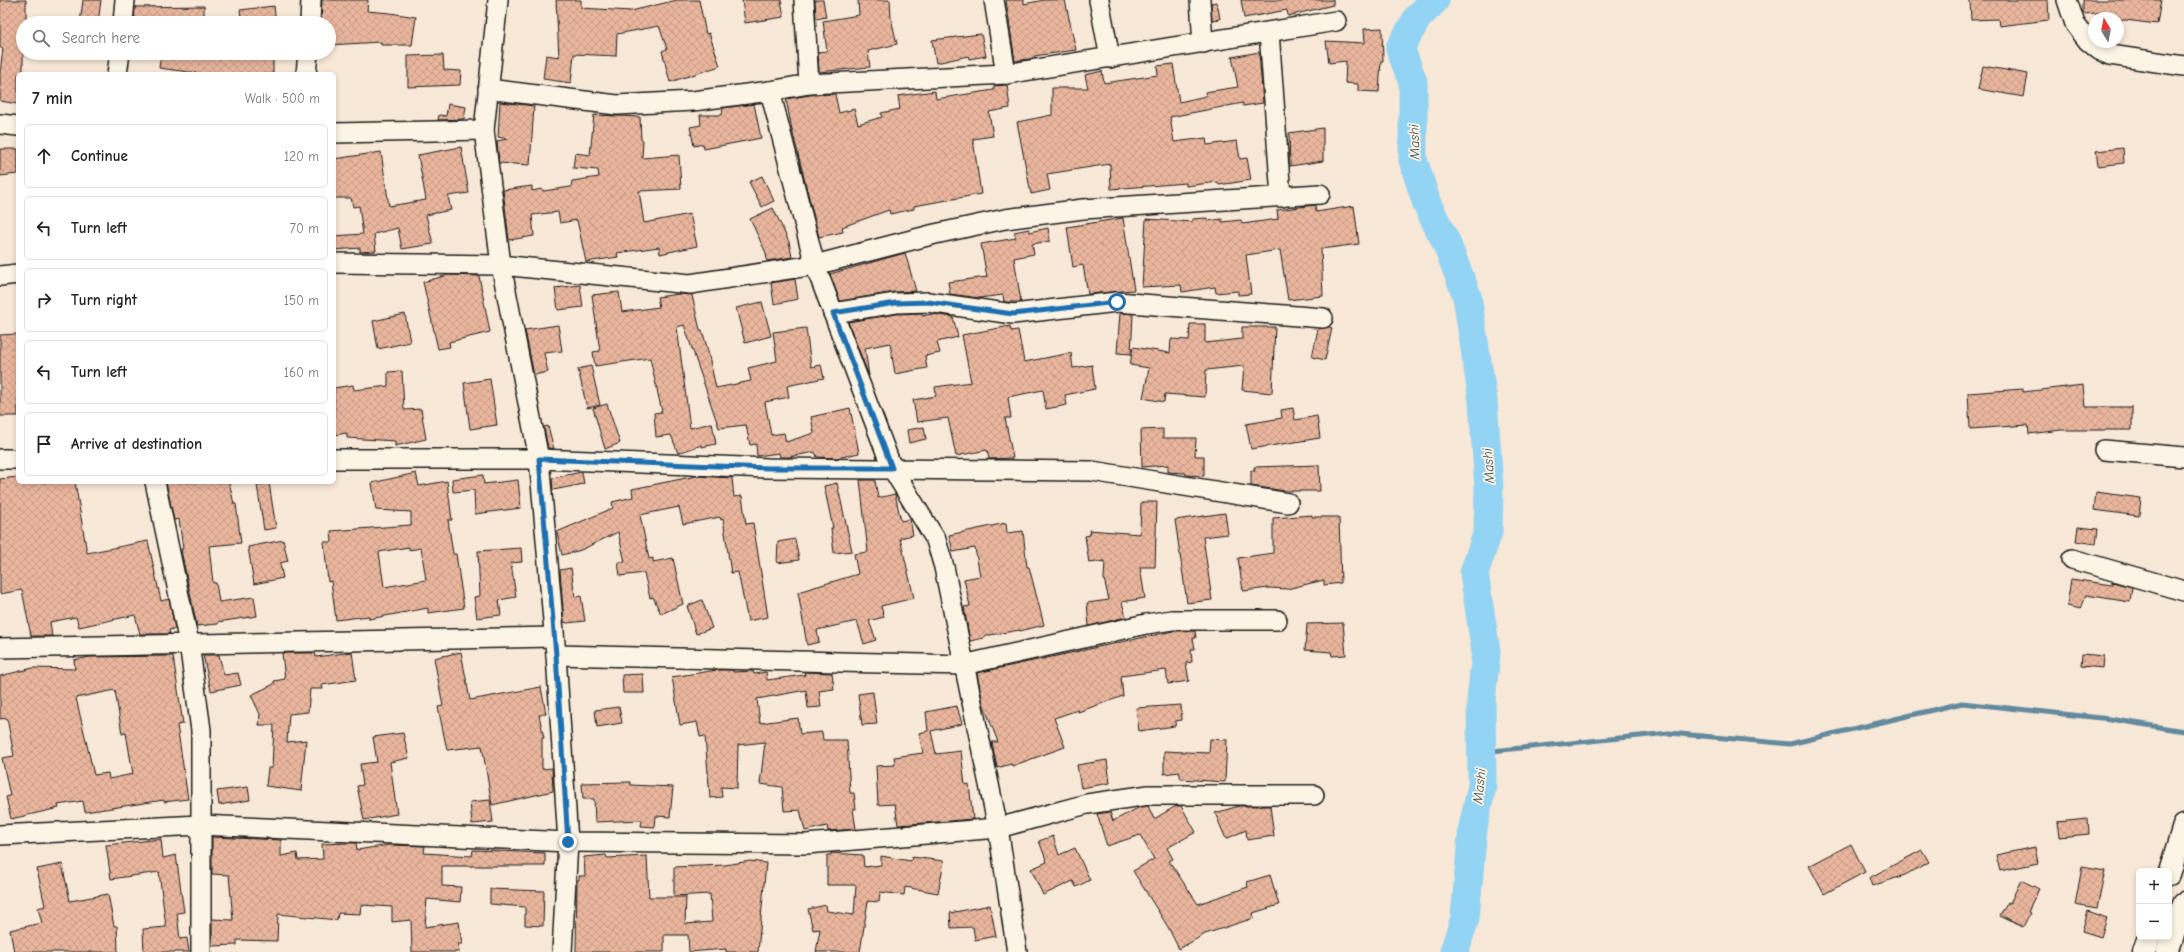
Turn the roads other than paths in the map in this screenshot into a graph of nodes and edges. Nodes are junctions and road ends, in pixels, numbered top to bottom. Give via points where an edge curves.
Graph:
1 (125, 0) edge
2 (311, 0) edge
3 (498, 0) edge
4 (804, 0) edge
5 (994, 0) edge
6 (1099, 0) edge
7 (1200, 0) edge
8 (2068, 0) edge
9 (124, 16) edge
10 (310, 16) edge
11 (1336, 21) dead end
12 (1269, 32) junction
13 (1204, 43) junction
14 (1110, 58) junction
15 (119, 60) edge
16 (307, 60) edge
17 (2184, 66) edge
18 (117, 72) edge
19 (306, 72) edge
20 (1006, 74) junction
21 (809, 84) junction
22 (488, 89) junction
23 (770, 92) junction
24 (0, 124) edge
25 (16, 126) edge
26 (484, 130) junction
27 (336, 133) edge
28 (1320, 194) dead end
29 (1281, 197) junction
30 (336, 263) edge
31 (501, 265) junction
32 (815, 265) junction
33 (16, 274) edge
34 (0, 276) edge
35 (833, 313) junction
36 (1322, 318) dead end
37 (2104, 450) dead end
38 (2184, 457) edge
39 (0, 459) edge
40 (16, 459) edge
41 (336, 459) edge
42 (539, 459) junction
43 (892, 468) junction
44 (155, 484) edge
45 (1288, 502) dead end
46 (2072, 559) dead end
47 (2184, 591) edge
48 (1277, 620) dead end
49 (554, 637) junction
50 (189, 643) junction
51 (0, 648) edge
52 (556, 655) junction
53 (963, 665) junction
54 (1314, 795) dead end
55 (200, 825) junction
56 (2184, 826) edge
57 (998, 828) junction
58 (0, 835) edge
59 (568, 842) junction
60 (2171, 868) edge
61 (2182, 914) edge
62 (2148, 940) edge
63 (201, 952) edge
64 (562, 952) edge
65 (1017, 952) edge
66 (2144, 952) edge
67 (2167, 952) edge

1 - 9 street
2 - 10 street
3 - 22 street
4 - 21 street
5 - 20 street
6 - 14 street
7 - 13 street
8 - 17 street via 2075,24 2098,50 2110,55
11 - 12 street
12 - 13 street
12 - 29 street
13 - 14 street
14 - 20 street
15 - 18 street
16 - 19 street
20 - 21 street
21 - 23 street
22 - 23 street via 617,105 693,101
22 - 26 street
23 - 32 street
24 - 25 street
26 - 27 street
26 - 31 street
28 - 29 street
29 - 32 street via 1083,209 1005,219
30 - 31 street
31 - 32 street via 690,284
31 - 42 street
32 - 35 street
33 - 34 street
35 - 36 street via 896,303 928,302 1013,314 1117,302
35 - 43 street
37 - 38 street
39 - 40 street
41 - 42 street
42 - 43 street via 768,468
42 - 49 street
43 - 45 street via 1092,471
43 - 53 street via 936,540 944,567
44 - 50 street
46 - 47 street
48 - 53 street via 1172,620
49 - 50 street
49 - 52 street
50 - 51 street
50 - 55 street via 201,730
52 - 53 street
52 - 59 street
53 - 57 street
54 - 57 street via 1149,795 1087,804
55 - 58 street
55 - 59 street
55 - 63 street
56 - 60 highway
57 - 59 street via 806,844
57 - 65 street
59 - 64 street
61 - 67 highway
62 - 66 highway

